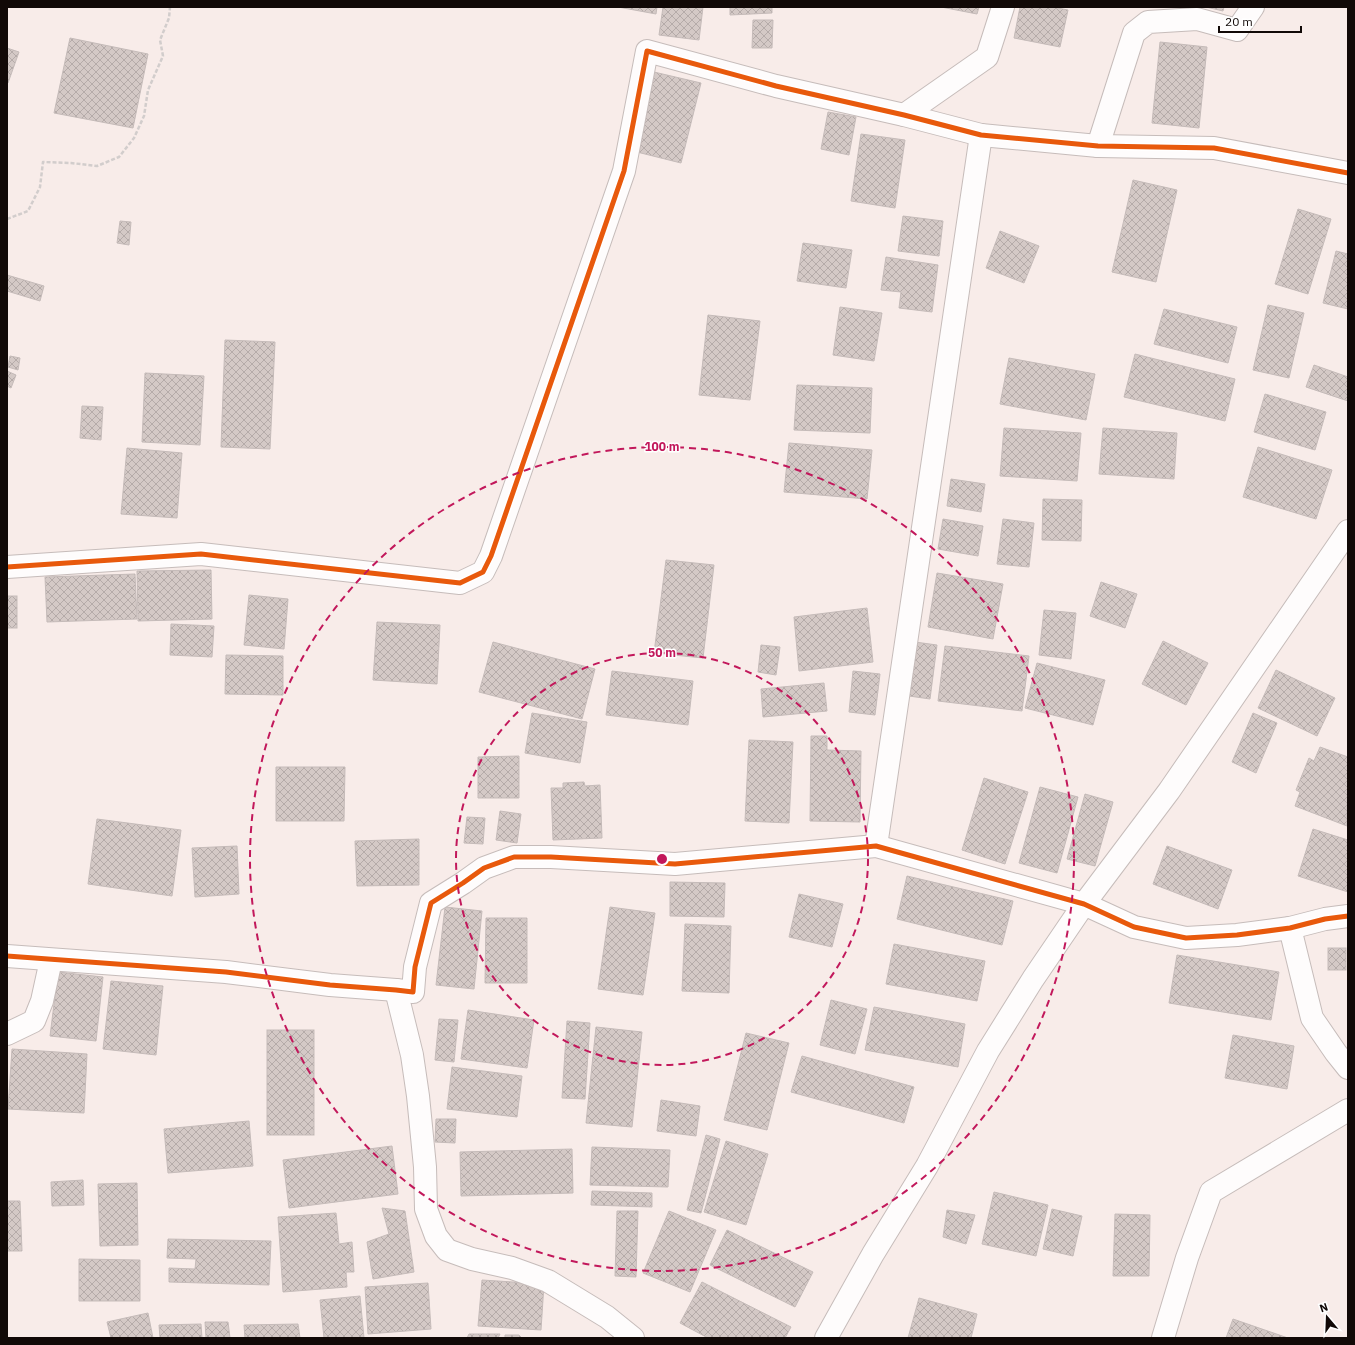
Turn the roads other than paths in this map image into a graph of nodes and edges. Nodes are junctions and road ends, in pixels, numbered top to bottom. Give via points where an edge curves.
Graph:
1 (1003, 7) edge
2 (1253, 7) edge
3 (904, 115) junction
4 (981, 135) junction
5 (1098, 146) junction
6 (1348, 173) edge
7 (1348, 531) edge
8 (7, 567) edge
9 (876, 846) junction
10 (1084, 904) junction
11 (1348, 916) edge
12 (1290, 928) junction
13 (7, 956) edge
14 (51, 960) junction
15 (396, 990) junction
16 (7, 1034) edge
17 (1348, 1068) edge
18 (1348, 1110) edge
19 (633, 1338) edge
20 (826, 1338) edge
21 (1163, 1338) edge

1 - 3 street via 987,57
2 - 5 street via 1237,30 1197,19 1148,22 1134,33
3 - 4 street
3 - 8 street via 776,86 647,51 624,171 491,556 483,572 460,583 201,554
4 - 5 street
4 - 9 street
5 - 6 street via 1214,148
7 - 10 street via 1169,791
9 - 10 street
9 - 15 street via 675,864 514,857 484,868 430,903 413,992
10 - 12 street via 1134,927 1186,938
10 - 20 street via 988,1051 927,1166 873,1254
11 - 12 street
12 - 17 street via 1312,1018
13 - 14 street
14 - 15 street via 191,969
14 - 16 street via 42,1001 34,1021
15 - 19 street via 412,1055 418,1096 426,1209 436,1236 447,1250 548,1280 607,1317
18 - 21 street via 1211,1192 1187,1258

